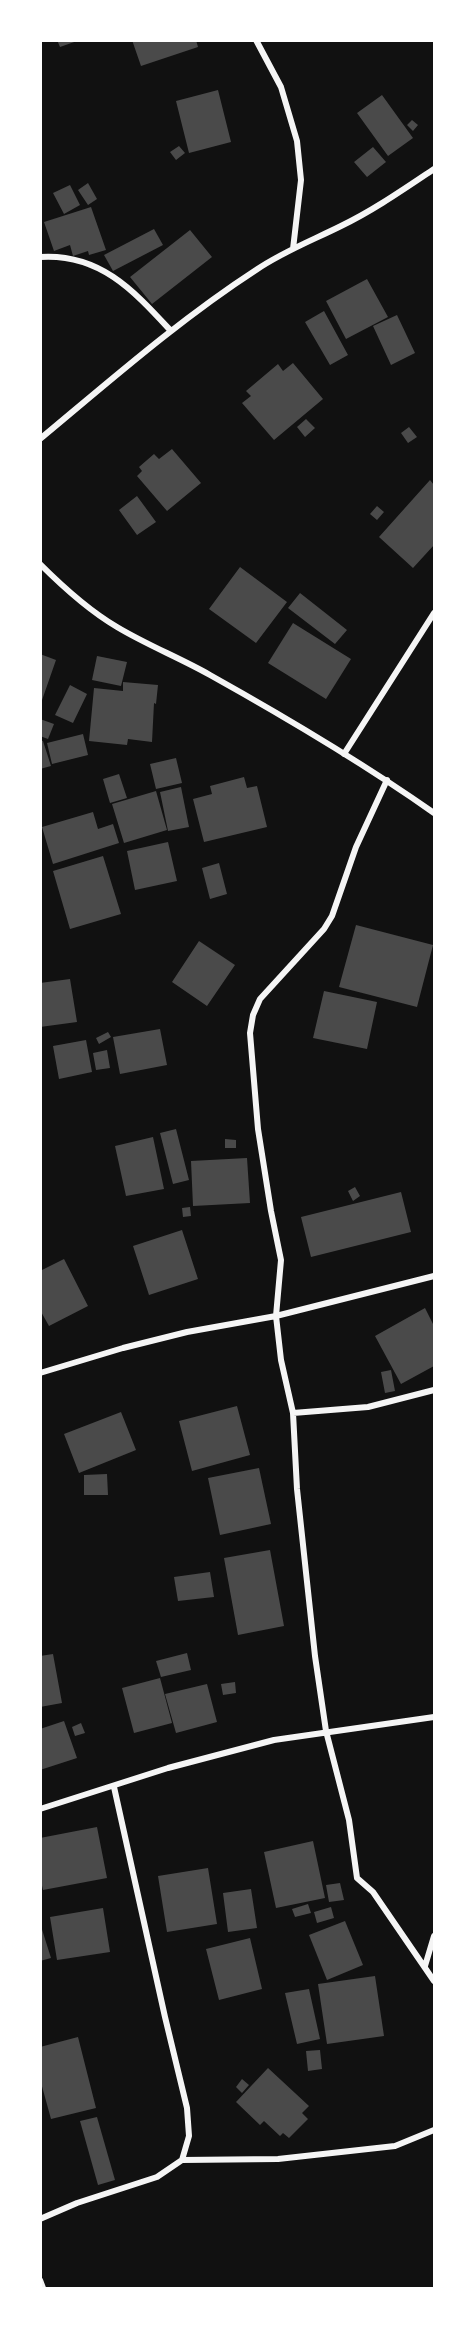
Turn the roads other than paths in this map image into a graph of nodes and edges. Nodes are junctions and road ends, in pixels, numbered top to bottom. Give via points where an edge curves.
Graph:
1 (256, 40) edge
2 (435, 169) edge
3 (293, 249) junction
4 (40, 257) edge
5 (171, 331) junction
6 (40, 439) edge
7 (40, 564) edge
8 (435, 614) edge
9 (344, 754) junction
10 (387, 780) junction
11 (435, 813) edge
12 (435, 1276) edge
13 (276, 1316) junction
14 (40, 1373) edge
15 (435, 1390) edge
16 (293, 1413) junction
17 (435, 1717) edge
18 (326, 1731) junction
19 (114, 1787) junction
20 (40, 1809) edge
21 (435, 1936) edge
22 (425, 1966) junction
23 (435, 1982) edge
24 (435, 2130) edge
25 (182, 2160) junction
26 (40, 2219) edge
27 (40, 2280) edge
28 (43, 2289) edge

1 - 3 street via 281,87 297,141 301,180
2 - 3 street via 343,225
3 - 5 street via 258,268
4 - 5 street via 89,262 134,290
5 - 6 street
7 - 9 street via 71,595 117,627 197,668
8 - 9 street
9 - 10 street
10 - 11 street
10 - 13 street via 356,847 332,916 260,999 253,1015 250,1033 254,1099 281,1260
12 - 13 street
13 - 14 street via 187,1332
13 - 16 street
15 - 16 street via 368,1407
16 - 18 street via 305,1575
17 - 18 street
18 - 19 street via 274,1740 168,1768
18 - 22 street via 349,1820 357,1878 373,1892
19 - 20 street
19 - 25 street via 188,2108 189,2136
21 - 22 street
22 - 23 street
24 - 25 street via 394,2146 278,2159
25 - 26 street via 157,2177
27 - 28 street

